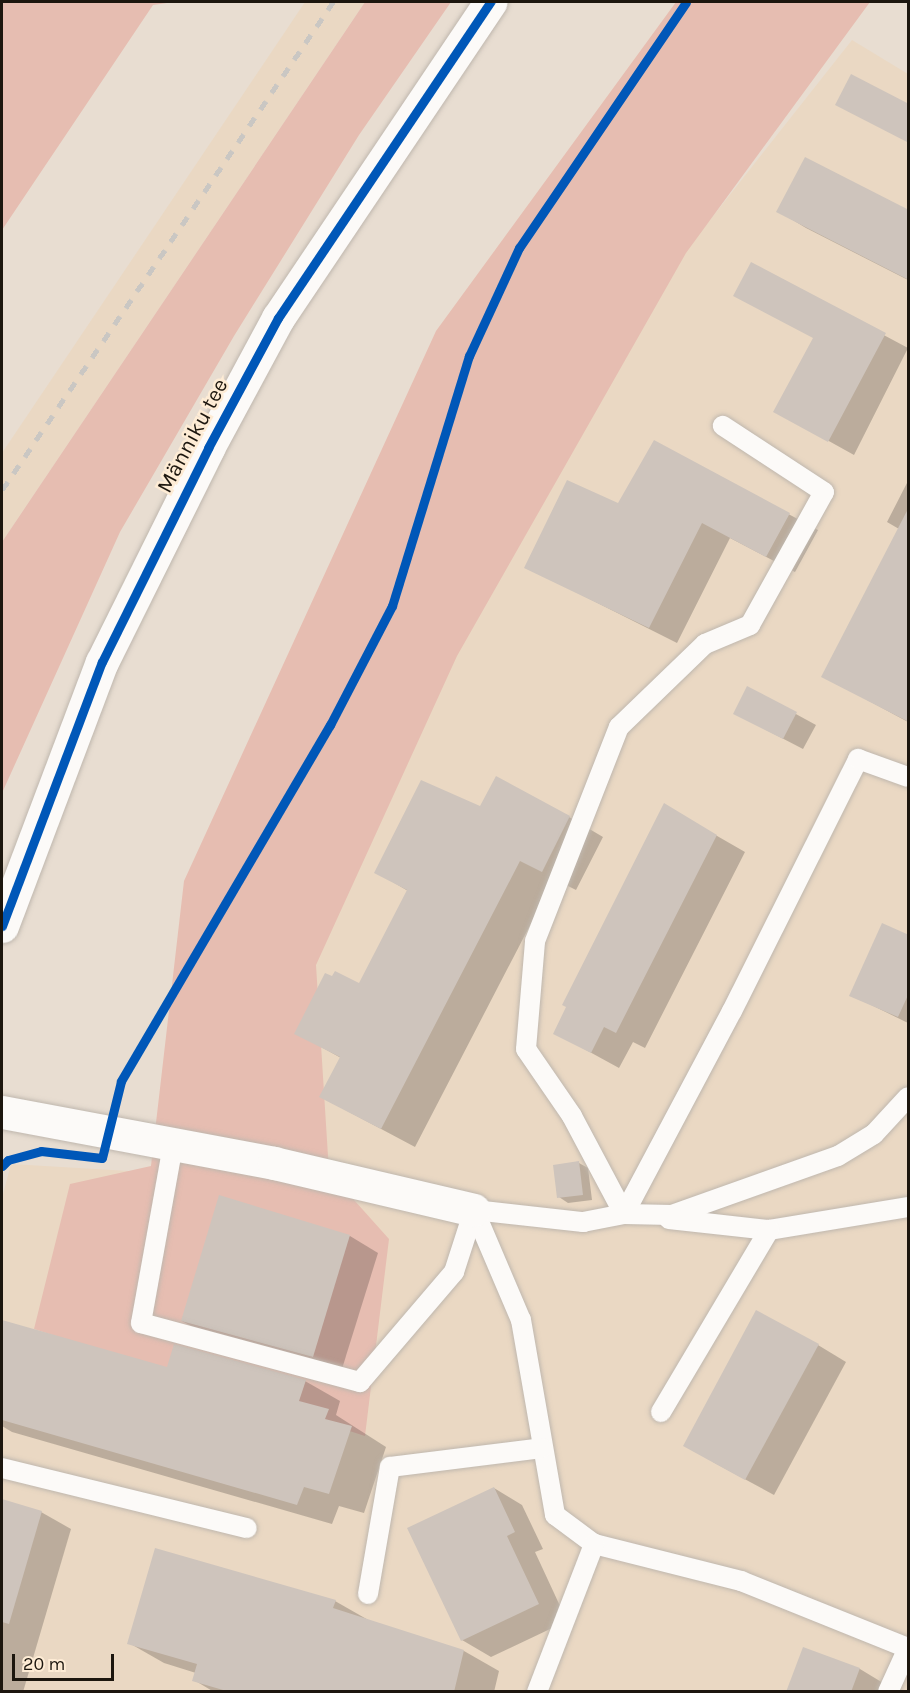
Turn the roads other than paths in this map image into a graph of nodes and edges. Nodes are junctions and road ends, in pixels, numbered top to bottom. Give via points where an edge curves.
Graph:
1 (490, 2) edge
2 (723, 426) dead end
3 (909, 777) edge
4 (2, 926) edge
5 (909, 1097) edge
6 (2, 1112) edge
7 (173, 1145) junction
8 (909, 1207) edge
9 (474, 1210) junction
10 (624, 1214) junction
11 (769, 1230) junction
12 (661, 1412) dead end
13 (542, 1448) junction
14 (2, 1468) edge
15 (247, 1528) dead end
16 (594, 1544) junction
17 (368, 1594) dead end
18 (909, 1648) edge
19 (537, 1692) edge
20 (888, 1692) edge

1 - 4 street, Männiku tee via 278,318 208,447 102,662
2 - 10 lane via 824,492 750,625 705,644 619,727 535,941 526,1049 572,1116
3 - 10 lane via 858,759 732,1011
5 - 10 lane via 874,1134 838,1156 672,1215
6 - 7 street
7 - 9 street via 274,1163
7 - 9 lane via 141,1323 360,1382 454,1272
8 - 11 lane
9 - 10 lane via 583,1222
9 - 13 lane via 520,1320
10 - 11 lane
11 - 12 lane
13 - 16 lane via 555,1515
13 - 17 lane via 390,1467
14 - 15 lane
16 - 18 lane via 741,1581
16 - 19 lane
18 - 20 lane

